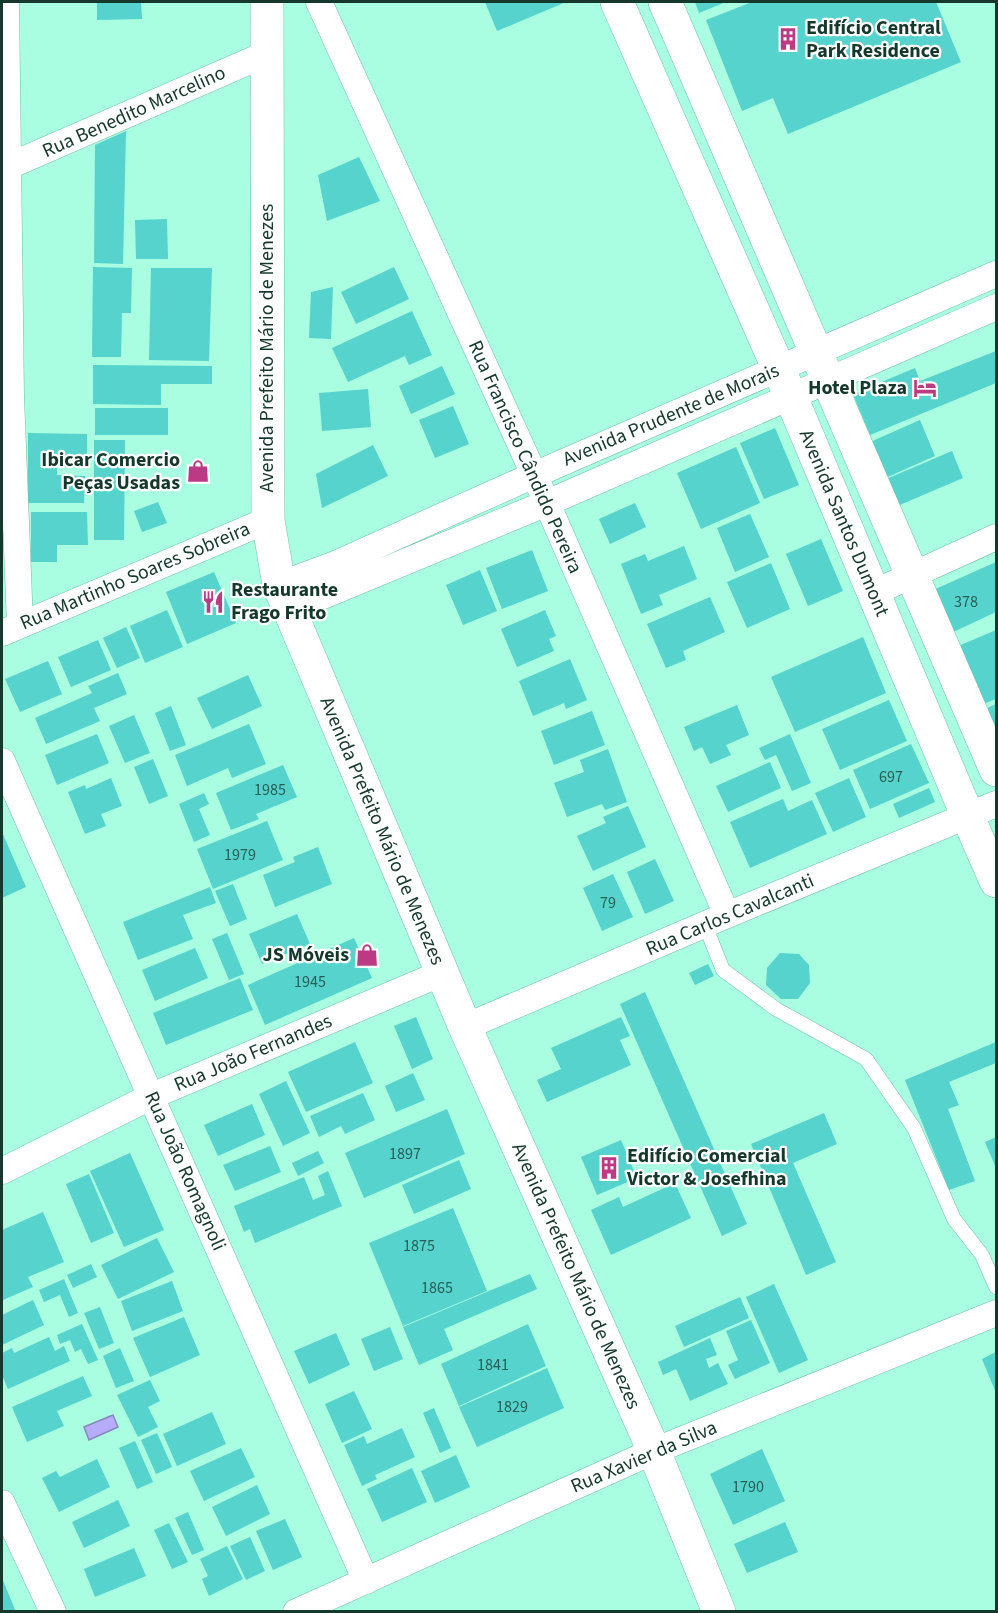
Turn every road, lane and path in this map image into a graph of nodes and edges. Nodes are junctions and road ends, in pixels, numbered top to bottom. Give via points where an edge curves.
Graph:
1 (6, 2) edge
2 (319, 2) edge
3 (617, 2) edge
4 (665, 2) edge
5 (269, 3) edge
6 (686, 51) junction
7 (266, 54) junction
8 (646, 67) junction
9 (5, 168) edge
10 (764, 231) junction
11 (725, 247) junction
12 (994, 283) edge
13 (996, 307) edge
14 (823, 366) junction
15 (785, 383) junction
16 (6, 399) edge
17 (534, 475) junction
18 (547, 503) junction
19 (268, 520) junction
20 (996, 537) edge
21 (911, 576) junction
22 (873, 593) junction
23 (284, 597) junction
24 (11, 628) edge
25 (2, 761) edge
26 (996, 770) edge
27 (982, 810) edge
28 (996, 881) edge
29 (716, 920) junction
30 (442, 973) junction
31 (465, 1027) junction
32 (152, 1096) junction
33 (2, 1171) edge
34 (996, 1287) edge
35 (996, 1312) edge
36 (654, 1451) junction
37 (2, 1503) edge
38 (366, 1581) junction
39 (53, 1611) edge
40 (296, 1611) edge
41 (719, 1611) edge

1 - 9 street
2 - 17 street, Rua Francisco Cândido Pereira
3 - 8 main road, Avenida Santos Dumont
4 - 6 main road, Avenida Santos Dumont
5 - 7 main road, Avenida Prefeito Mário de Menezes
6 - 8 main road
6 - 10 main road, Avenida Santos Dumont
7 - 9 street, Rua Benedito Marcelino
7 - 19 main road, Avenida Prefeito Mário de Menezes
8 - 11 main road, Avenida Santos Dumont
9 - 16 street
10 - 11 main road
10 - 14 main road, Avenida Santos Dumont
11 - 15 main road, Avenida Santos Dumont
12 - 14 street, Avenida Prudente de Morais
13 - 14 street, Avenida Prudente de Morais
14 - 15 street, Avenida Prudente de Morais
14 - 21 main road, Avenida Santos Dumont
15 - 17 street, Avenida Prudente de Morais
15 - 18 street, Avenida Prudente de Morais
15 - 22 main road, Avenida Santos Dumont
16 - 24 street
17 - 18 street, Rua Francisco Cândido Pereira
17 - 23 street, Avenida Prudente de Morais via 333,565
18 - 23 street, Avenida Prudente de Morais
18 - 29 street, Rua Francisco Cândido Pereira
19 - 23 main road, Avenida Prefeito Mário de Menezes
19 - 24 street, Rua Martinho Soares Sobreira
20 - 21 street
21 - 22 street
21 - 26 main road, Avenida Santos Dumont
22 - 27 main road, Avenida Santos Dumont
23 - 30 main road, Avenida Prefeito Mário de Menezes
25 - 32 street, Rua João Romagnoli
27 - 28 main road, Avenida Santos Dumont
27 - 29 street, Rua Carlos Cavalcanti
29 - 31 street, Rua Carlos Cavalcanti
29 - 34 lane via 723,970 776,1009 866,1059 914,1128 954,1219 982,1255
30 - 31 main road, Avenida Prefeito Mário de Menezes
30 - 32 street, Rua João Fernandes
31 - 36 main road, Avenida Prefeito Mário de Menezes
32 - 33 street, Rua João Fernandes
32 - 38 street, Rua João Romagnoli
35 - 36 street, Rua Xavier da Silva
36 - 38 street, Rua Xavier da Silva
36 - 41 main road, Avenida Prefeito Mário de Menezes
37 - 39 street
38 - 40 street, Rua Xavier da Silva

